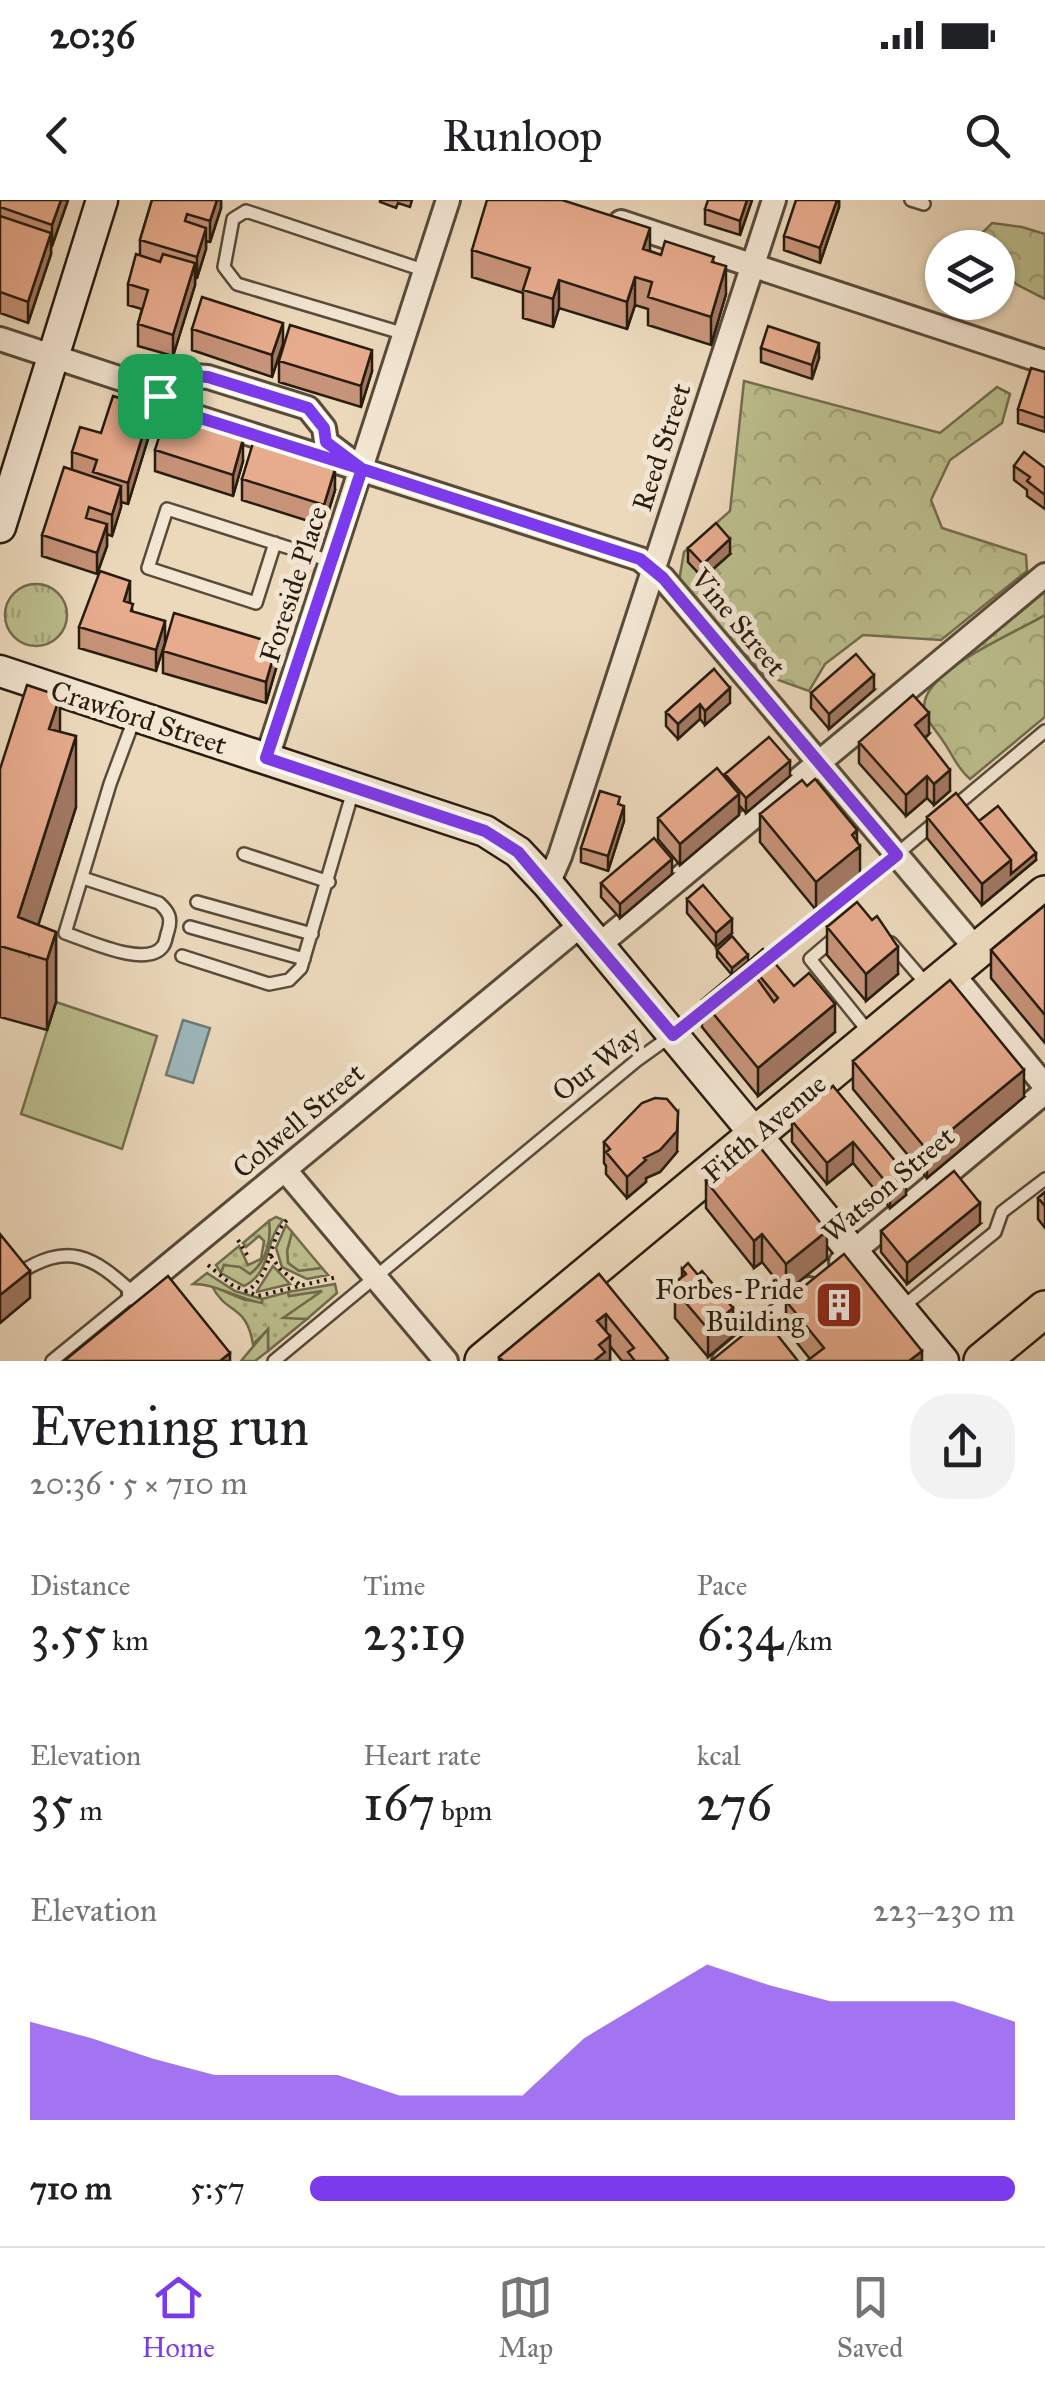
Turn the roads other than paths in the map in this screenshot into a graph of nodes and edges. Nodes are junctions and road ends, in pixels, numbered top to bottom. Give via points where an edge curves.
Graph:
1 (102, 200) edge
2 (448, 200) edge
3 (774, 200) edge
4 (592, 212) edge
5 (753, 265) junction
6 (426, 272) junction
7 (405, 334) junction
8 (0, 339) edge
9 (52, 356) junction
10 (1045, 362) edge
11 (193, 376) junction
12 (137, 384) junction
13 (183, 412) junction
14 (316, 414) junction
15 (301, 451) junction
16 (362, 469) junction
17 (0, 527) edge
18 (275, 543) junction
19 (333, 562) junction
20 (652, 568) junction
21 (1045, 575) edge
22 (0, 672) edge
23 (135, 716) junction
24 (1045, 730) edge
25 (266, 758) junction
26 (820, 764) junction
27 (354, 787) junction
28 (244, 854) dead end
29 (897, 855) junction
30 (83, 878) junction
31 (328, 882) junction
32 (548, 884) junction
33 (1045, 894) edge
34 (197, 902) dead end
35 (850, 924) edge
36 (190, 927) dead end
37 (312, 934) junction
38 (590, 935) junction
39 (886, 938) edge
40 (182, 956) dead end
41 (304, 959) junction
42 (953, 970) junction
43 (747, 978) edge
44 (717, 1002) edge
45 (673, 1035) junction
46 (873, 1037) junction
47 (1045, 1089) edge
48 (756, 1136) junction
49 (284, 1170) junction
50 (1045, 1178) edge
51 (853, 1251) junction
52 (12, 1277) edge
53 (374, 1278) junction
54 (134, 1294) junction
55 (900, 1309) junction
56 (1045, 1309) edge
57 (52, 1361) edge
58 (274, 1361) edge
59 (446, 1361) edge
60 (483, 1361) edge
61 (724, 1361) edge
62 (943, 1361) edge
63 (982, 1361) edge

1 - 9 street
2 - 6 street, Foreside Place
3 - 5 street, Reed Street
4 - 5 street
5 - 10 street
5 - 20 street, Reed Street
6 - 7 street, Foreside Place
6 - 7 lane via 246,211 233,219 224,267 238,284
7 - 16 street, Foreside Place
8 - 9 street
9 - 12 street
9 - 17 street
11 - 12 street
11 - 13 street via 176,396
11 - 14 street
12 - 13 street, Vine Street
13 - 15 street, Vine Street
14 - 15 street via 314,442
14 - 16 street via 326,442
15 - 16 street, Vine Street
16 - 19 street, Foreside Place
16 - 20 street, Vine Street
18 - 18 lane via 167,509 148,568 256,603
18 - 19 lane
19 - 25 street, Foreside Place
20 - 26 street, Vine Street
20 - 32 street, Reed Street
21 - 26 street, Colwell Street
22 - 23 street, Crawford Street
23 - 25 street, Crawford Street
23 - 30 lane
24 - 29 lane
25 - 27 street, Crawford Street
26 - 29 street, Vine Street
26 - 38 street, Colwell Street
27 - 31 lane
27 - 32 street, Crawford Street via 485,831 518,852
28 - 31 lane
29 - 42 street, Vine Street
29 - 43 lane
30 - 30 lane via 66,932 140,957 162,946 170,923 160,903
31 - 37 lane
32 - 38 street, Crawford Street
33 - 42 main road, Fifth Avenue
34 - 37 lane
35 - 46 lane via 810,959
36 - 41 lane
37 - 41 lane
38 - 45 street, Crawford Street
38 - 49 street, Colwell Street
39 - 42 lane
40 - 41 lane via 269,984 290,980
42 - 46 main road, Fifth Avenue
42 - 47 street, Vine Street
44 - 45 lane, Our Way
45 - 48 street, Crawford Street
45 - 53 lane, Our Way
46 - 48 main road, Fifth Avenue
47 - 51 street, Watson Street
48 - 51 street, Crawford Street
48 - 60 main road, Fifth Avenue
49 - 53 street
49 - 54 street, Colwell Street
50 - 55 lane via 1002,1212 995,1232
51 - 55 street, Crawford Street
51 - 61 street, Watson Street
52 - 54 lane via 48,1258 78,1255 100,1264
53 - 58 lane, Our Way
53 - 59 street
54 - 57 lane, Colwell Street
55 - 62 street, Crawford Street
56 - 63 main road

